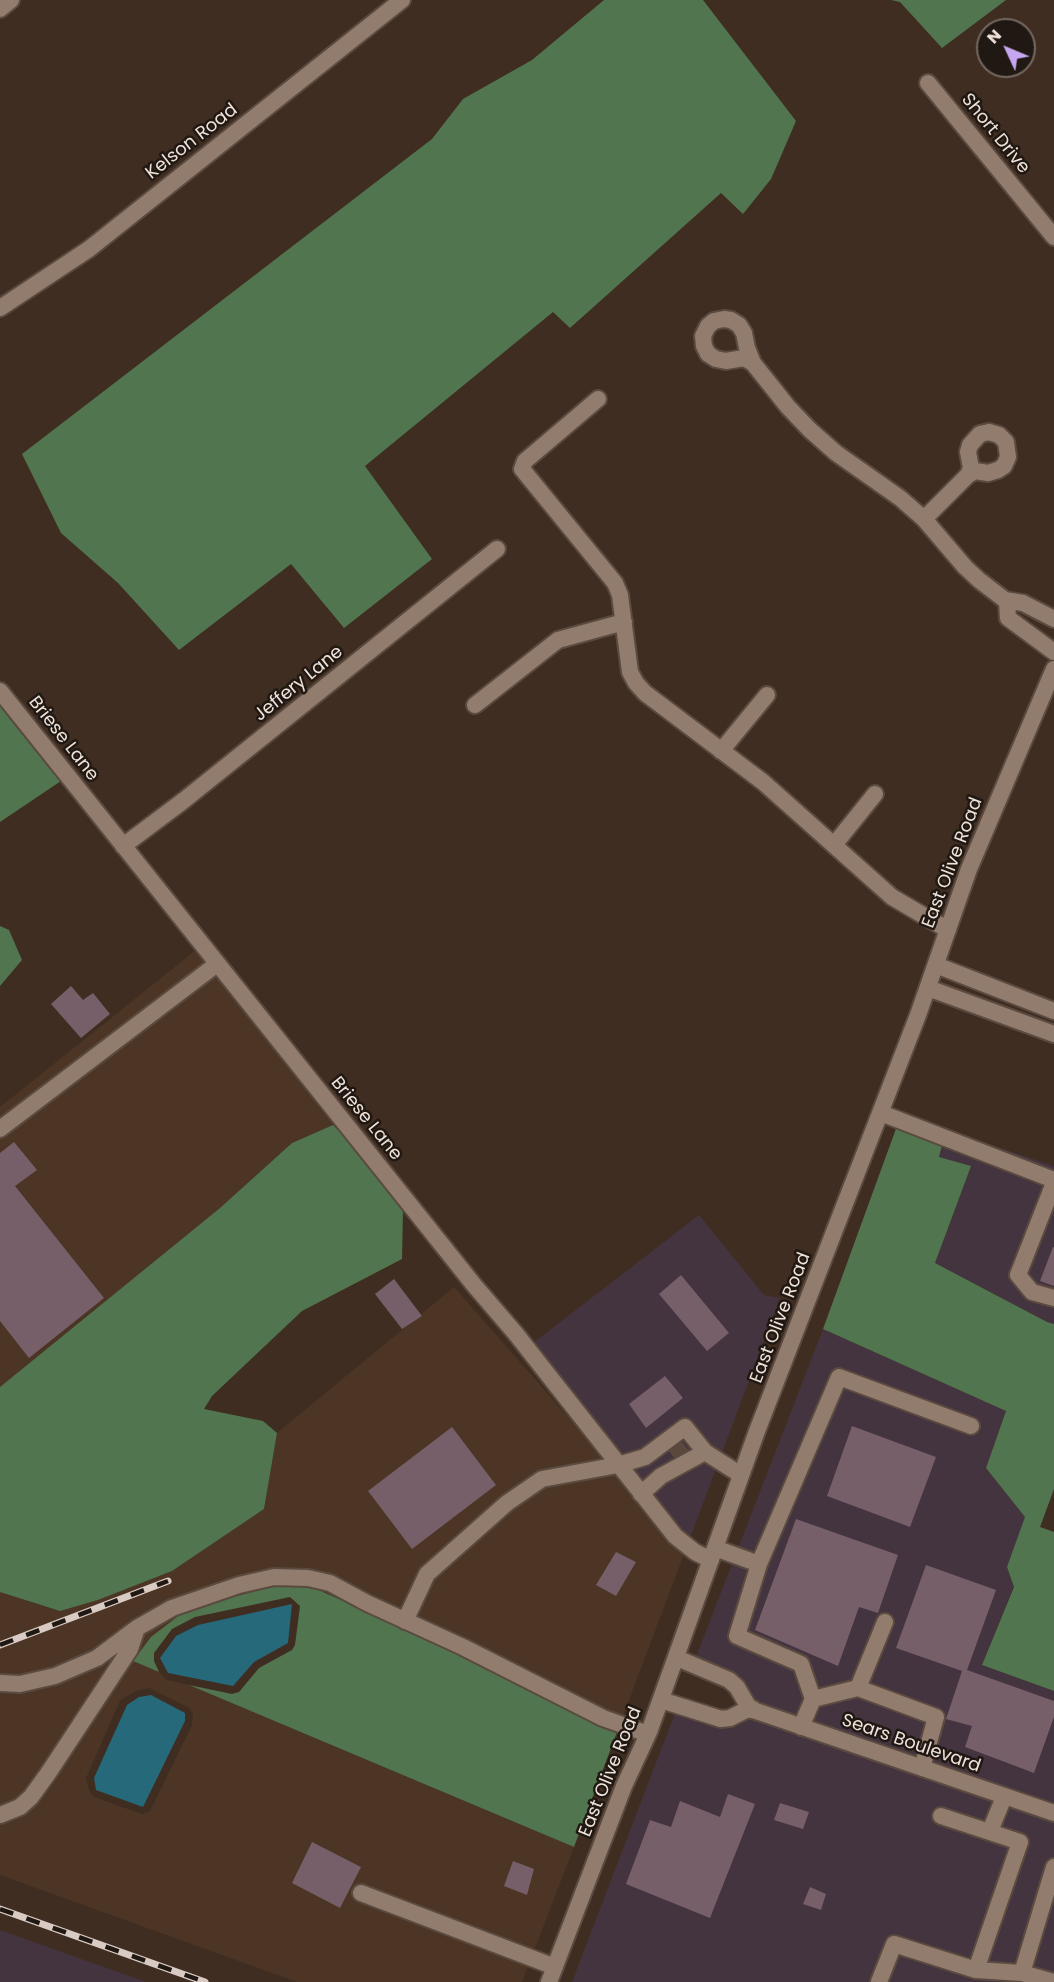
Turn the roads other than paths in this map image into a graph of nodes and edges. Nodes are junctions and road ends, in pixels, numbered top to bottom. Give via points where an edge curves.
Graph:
1 (11, 0) edge
2 (402, 0) edge
3 (0, 9) edge
4 (928, 83) dead end
5 (1054, 237) edge
6 (0, 308) edge
7 (753, 363) dead end
8 (598, 399) dead end
9 (969, 475) dead end
10 (924, 519) junction
11 (497, 549) dead end
12 (1005, 600) junction
13 (1054, 619) edge
14 (624, 622) junction
15 (1054, 652) edge
16 (1054, 669) edge
17 (0, 691) edge
18 (768, 695) dead end
19 (475, 705) dead end
20 (721, 751) junction
21 (875, 794) dead end
22 (834, 845) junction
23 (123, 846) junction
24 (948, 930) junction
25 (217, 964) junction
26 (936, 965) junction
27 (928, 988) junction
28 (1054, 1011) edge
29 (1054, 1034) edge
30 (881, 1113) junction
31 (0, 1129) edge
32 (1054, 1182) edge
33 (1054, 1298) edge
34 (971, 1426) dead end
35 (679, 1451) junction
36 (705, 1452) junction
37 (645, 1457) junction
38 (618, 1465) junction
39 (741, 1475) junction
40 (662, 1476) junction
41 (641, 1494) junction
42 (713, 1554) junction
43 (759, 1564) junction
44 (405, 1621) junction
45 (885, 1622) dead end
46 (137, 1628) junction
47 (677, 1658) junction
48 (0, 1683) edge
49 (858, 1688) junction
50 (813, 1699) junction
51 (661, 1700) junction
52 (756, 1711) junction
53 (801, 1726) junction
54 (648, 1734) junction
55 (922, 1768) junction
56 (1004, 1797) junction
57 (1054, 1813) edge
58 (0, 1815) edge
59 (941, 1816) dead end
60 (990, 1831) junction
61 (1054, 1867) edge
62 (361, 1893) dead end
63 (976, 1971) junction
64 (1023, 1973) junction
65 (552, 1974) edge
66 (879, 1982) edge
67 (1054, 1982) edge

1 - 3 street
2 - 6 street, Kelson Road via 89,249
4 - 5 street, Short Drive
7 - 10 street via 810,430
8 - 14 street via 525,461 522,469 615,584
9 - 10 street
10 - 12 street via 965,567
11 - 23 street, Jeffery Lane
12 - 13 street via 1023,603
12 - 15 street via 1008,618
14 - 19 street via 558,640
14 - 20 street via 630,672 636,683
16 - 24 street, East Olive Road via 969,869
17 - 23 street, Briese Lane
18 - 20 street
20 - 22 street
21 - 22 street
22 - 24 street via 892,897
23 - 25 street, Briese Lane
24 - 26 street, East Olive Road
25 - 31 street
25 - 38 street, Briese Lane
26 - 27 street, East Olive Road
26 - 28 street
27 - 29 street
27 - 30 street, East Olive Road
30 - 32 street
30 - 39 street, East Olive Road
32 - 33 street via 1018,1275 1032,1292
34 - 43 street via 839,1377
35 - 36 street
35 - 36 street via 685,1427
35 - 37 street
35 - 40 street
36 - 39 street
37 - 38 street
37 - 40 street
38 - 41 street, Briese Lane
38 - 44 street via 542,1479 507,1503 426,1574
39 - 42 street, East Olive Road
40 - 41 street
41 - 42 street, Briese Lane via 680,1541 695,1552
42 - 43 street, Briese Lane
42 - 47 street, East Olive Road
43 - 50 street via 737,1636 801,1664
44 - 46 street via 330,1583 274,1577 172,1608
44 - 54 street via 584,1709
45 - 49 street
46 - 48 street via 97,1658 55,1676 20,1684
46 - 58 street via 130,1649 110,1681 31,1797 20,1807
47 - 51 street, East Olive Road
47 - 52 street via 729,1680
49 - 50 street
49 - 55 street via 936,1718
50 - 53 street
51 - 52 street via 721,1719 748,1709
51 - 54 street, East Olive Road
52 - 53 street, Sears Boulevard
53 - 55 street, Sears Boulevard
54 - 65 street, East Olive Road
55 - 56 street, Sears Boulevard
56 - 57 street, Sears Boulevard
56 - 60 street
59 - 60 street
60 - 63 street via 1020,1842
61 - 64 street
62 - 65 street
63 - 64 street
63 - 66 street via 894,1944
64 - 67 street

